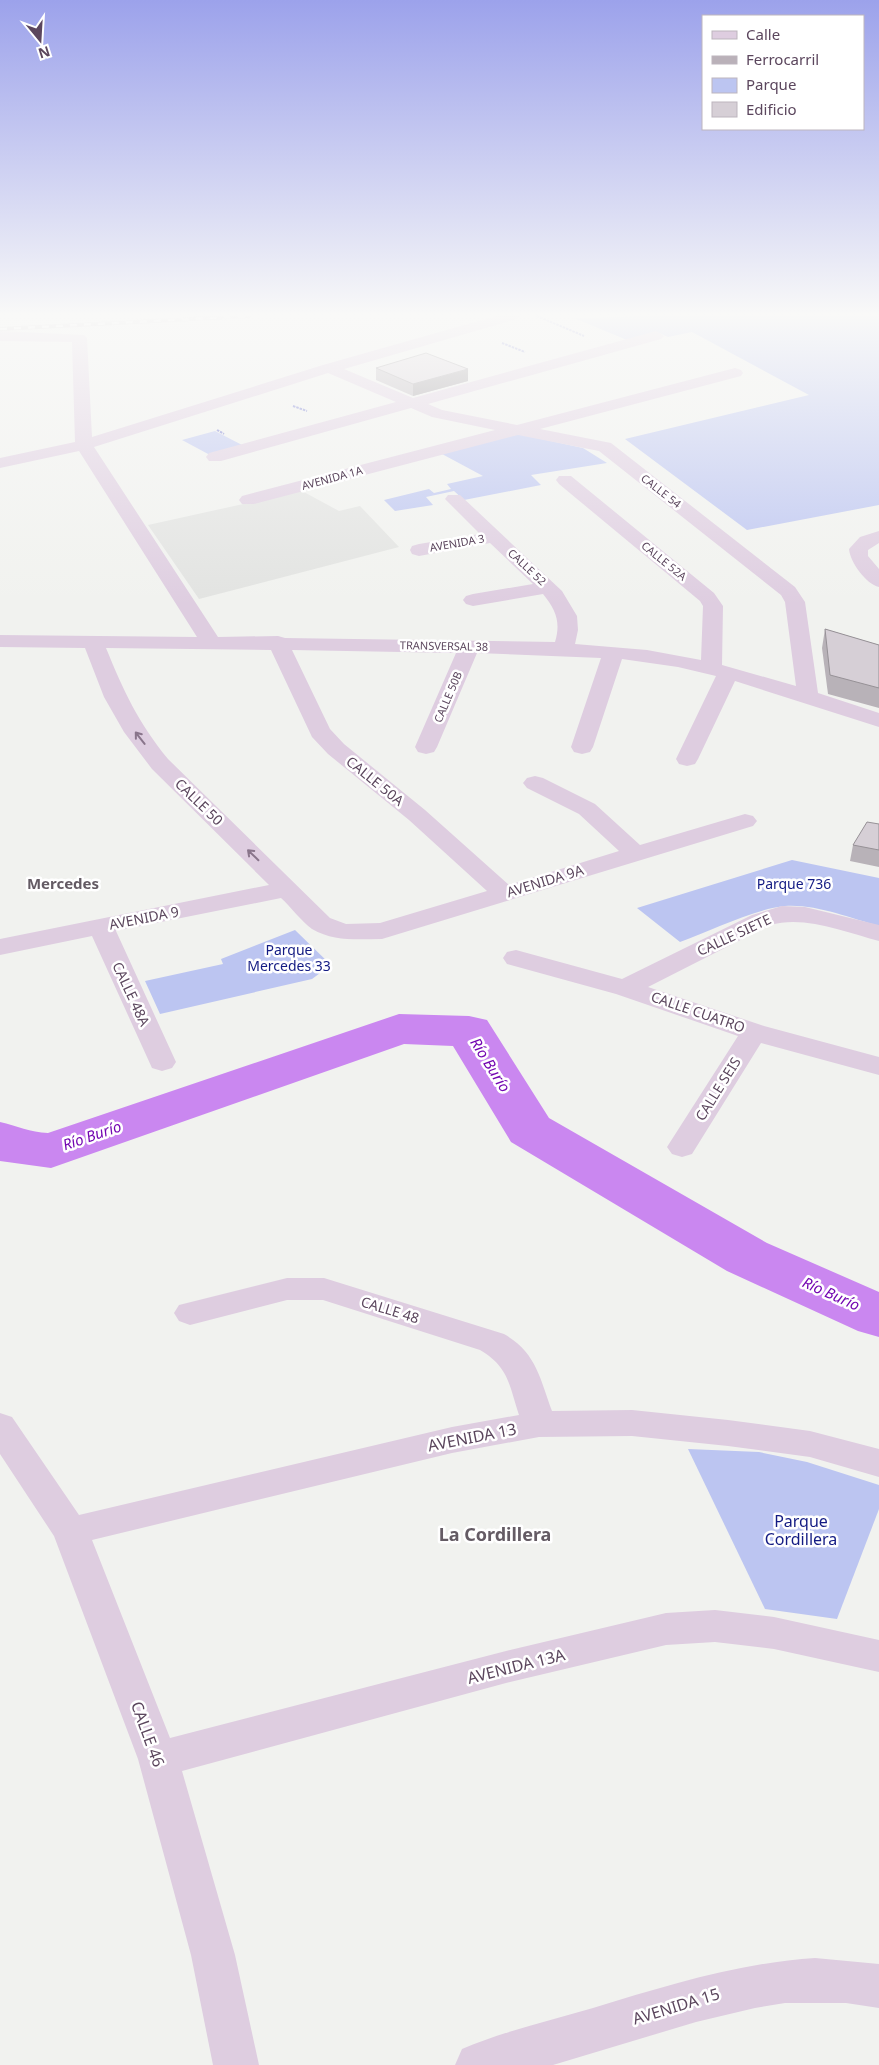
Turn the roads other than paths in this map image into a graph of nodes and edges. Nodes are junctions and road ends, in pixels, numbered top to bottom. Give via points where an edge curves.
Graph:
1 (82, 412) edge
2 (188, 412) edge
3 (378, 412) edge
4 (434, 412) edge
5 (581, 412) edge
6 (516, 429) junction
7 (84, 445) junction
8 (215, 457) dead end
9 (0, 463) edge
10 (566, 480) dead end
11 (454, 499) dead end
12 (248, 500) dead end
13 (494, 537) junction
14 (879, 537) edge
15 (858, 549) junction
16 (419, 550) dead end
17 (879, 555) edge
18 (879, 581) edge
19 (548, 587) junction
20 (473, 600) dead end
21 (0, 641) edge
22 (93, 642) junction
23 (211, 642) junction
24 (278, 642) junction
25 (470, 647) junction
26 (564, 650) junction
27 (613, 654) junction
28 (720, 670) junction
29 (808, 697) junction
30 (879, 720) edge
31 (426, 747) dead end
32 (582, 748) dead end
33 (687, 759) dead end
34 (536, 783) dead end
35 (745, 821) dead end
36 (635, 853) junction
37 (288, 889) junction
38 (505, 894) junction
39 (101, 927) junction
40 (343, 932) joint
41 (879, 933) edge
42 (0, 947) edge
43 (516, 958) dead end
44 (625, 988) junction
45 (754, 1032) junction
46 (162, 1062) dead end
47 (879, 1066) edge
48 (682, 1147) dead end
49 (190, 1313) dead end
50 (539, 1424) junction
51 (0, 1426) edge
52 (879, 1463) edge
53 (70, 1531) junction
54 (879, 1656) edge
55 (158, 1758) junction
56 (879, 1986) edge
57 (236, 2065) edge
58 (478, 2065) edge

1 - 7 street
2 - 7 street
3 - 8 street
4 - 6 street, CALLE 54
5 - 6 street, AVENIDA 1A
6 - 12 street, AVENIDA 1A
6 - 29 street, CALLE 54 via 605,447 788,591 795,602
7 - 9 street
7 - 23 street
10 - 28 street, CALLE 52A via 708,597
11 - 13 street, CALLE 52
13 - 16 street, AVENIDA 3
13 - 19 street, CALLE 52
14 - 15 street
15 - 17 street
15 - 18 street via 859,557
19 - 20 street
19 - 26 street, CALLE 52 via 568,615 570,629
21 - 22 street, TRANSVERSAL 38
22 - 23 street, TRANSVERSAL 38
37 -> 22 street, CALLE 50 via 160,764 135,732 115,697
23 - 24 street, TRANSVERSAL 38
24 - 25 street, TRANSVERSAL 38
24 - 38 street, CALLE 50A via 320,732
25 - 26 street, TRANSVERSAL 38
25 - 31 street, CALLE 50B
26 - 27 street, TRANSVERSAL 38
27 - 28 street, TRANSVERSAL 38
27 - 32 street
28 - 29 street, TRANSVERSAL 38
28 - 33 street
29 - 30 street, TRANSVERSAL 38
34 - 36 street via 587,809
35 - 36 street, AVENIDA 9A
36 - 38 street, AVENIDA 9A
37 - 39 street, AVENIDA 9
37 - 40 street, CALLE 50 via 321,923
38 - 40 street, AVENIDA 9A via 382,930
39 - 42 street, AVENIDA 9
39 - 46 street, CALLE 48A
41 - 44 street, CALLE SIETE via 805,915 782,914 761,920
43 - 44 street, CALLE CUATRO
44 - 45 street, CALLE CUATRO
45 - 47 street, CALLE CUATRO
45 - 48 street, CALLE SEIS
49 - 50 street, CALLE 48 via 287,1289 324,1289 483,1339 508,1351 519,1366
50 - 52 street, AVENIDA 13 via 632,1423 728,1433 810,1444
50 - 53 street, AVENIDA 13 via 452,1440
51 - 53 street, CALLE 46
53 - 55 street, CALLE 46
54 - 55 street, AVENIDA 13A via 774,1633 715,1626 666,1630 506,1667
55 - 57 street, CALLE 46 via 213,1955
56 - 58 street, AVENIDA 15 via 847,1980 791,1980 732,1989

